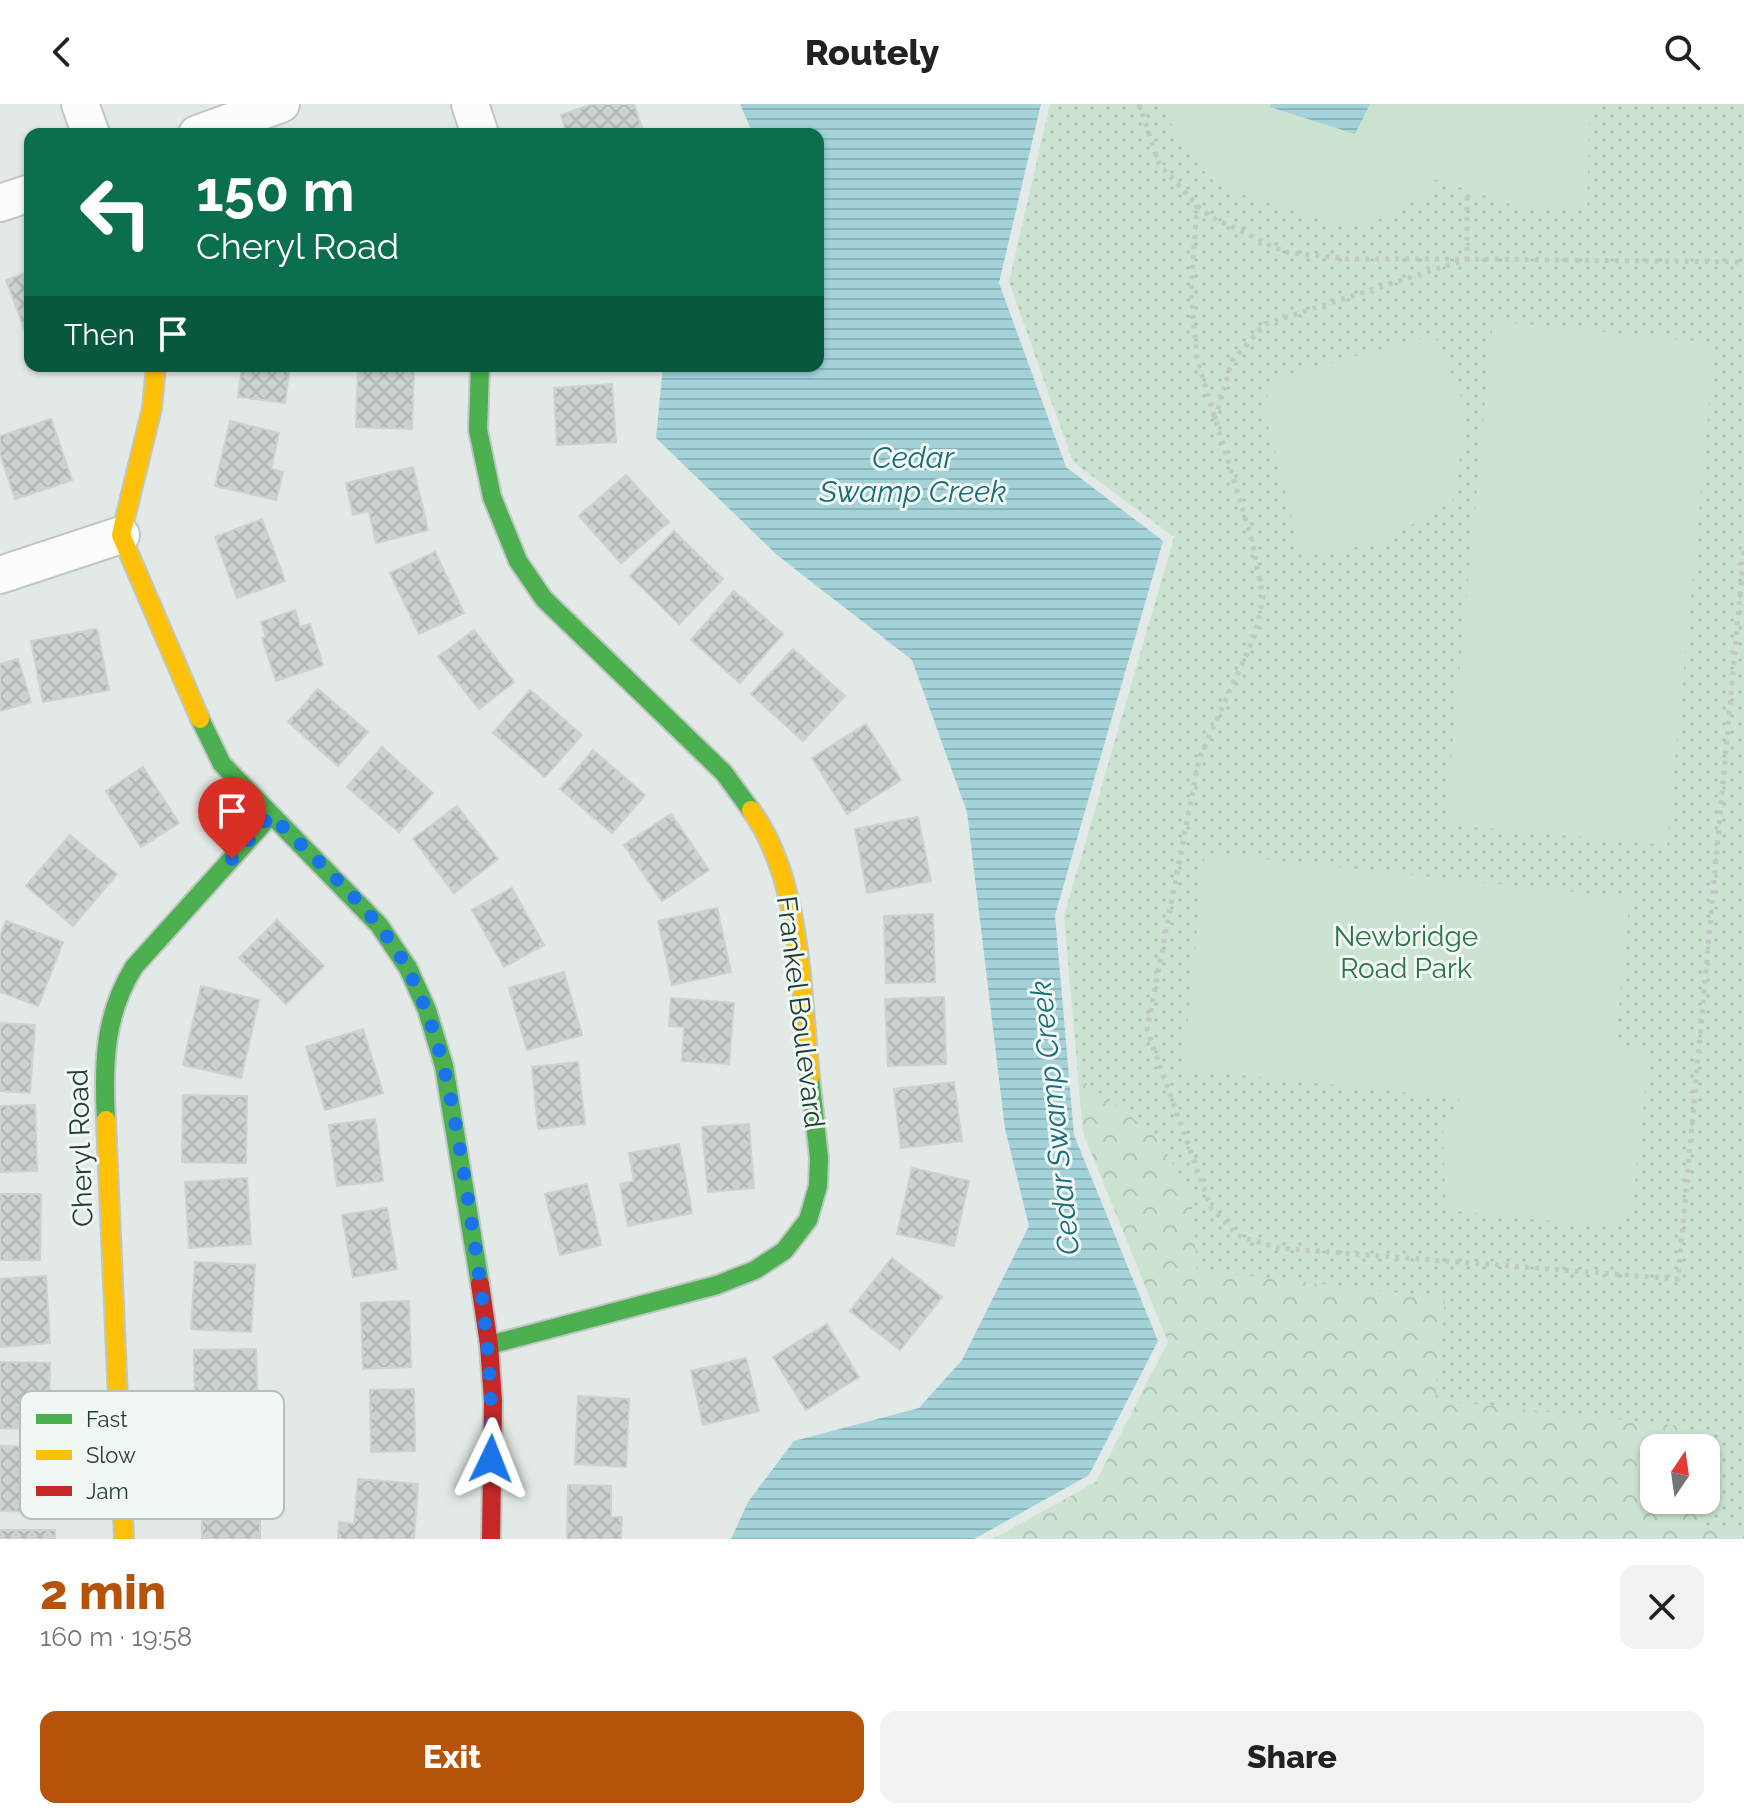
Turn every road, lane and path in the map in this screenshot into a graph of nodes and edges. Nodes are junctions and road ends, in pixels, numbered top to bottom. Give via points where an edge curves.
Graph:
1 (80, 104) edge
2 (281, 104) edge
3 (470, 104) edge
4 (1139, 104) edge
5 (89, 128) edge
6 (214, 128) edge
7 (478, 128) edge
8 (1467, 194) dead end
9 (24, 195) edge
10 (0, 203) edge
11 (1197, 205) junction
12 (1467, 259) junction
13 (1744, 262) edge
14 (155, 372) edge
15 (479, 372) edge
16 (1215, 420) junction
17 (121, 535) junction
18 (1744, 551) edge
19 (0, 575) edge
20 (271, 815) junction
21 (489, 1345) junction
22 (118, 1391) edge
23 (123, 1519) edge
24 (124, 1539) edge
25 (491, 1539) edge

1 - 5 street
2 - 6 street
3 - 7 street
4 - 11 path via 1159,164
8 - 12 path
9 - 10 street
11 - 12 path via 1285,252 1347,259
11 - 16 path via 1191,292 1197,359
12 - 13 path
12 - 16 path via 1265,324 1232,361
14 - 17 street via 152,408
15 - 21 street, Frankel Boulevard via 478,430 492,497 518,561 544,599 724,773 776,853 791,900 819,1169 810,1219 782,1253 757,1269
16 - 18 path via 1252,540 1263,598 1255,635 1199,759 1147,1030 1211,1208 1237,1235 1277,1248 1678,1279
17 - 19 street
17 - 20 street via 209,741 222,764
20 - 21 street via 379,925 408,968 427,1010 444,1066
20 - 22 street, Cheryl Road via 134,967 120,987 106,1030
21 - 25 street
23 - 24 street, Cheryl Road

